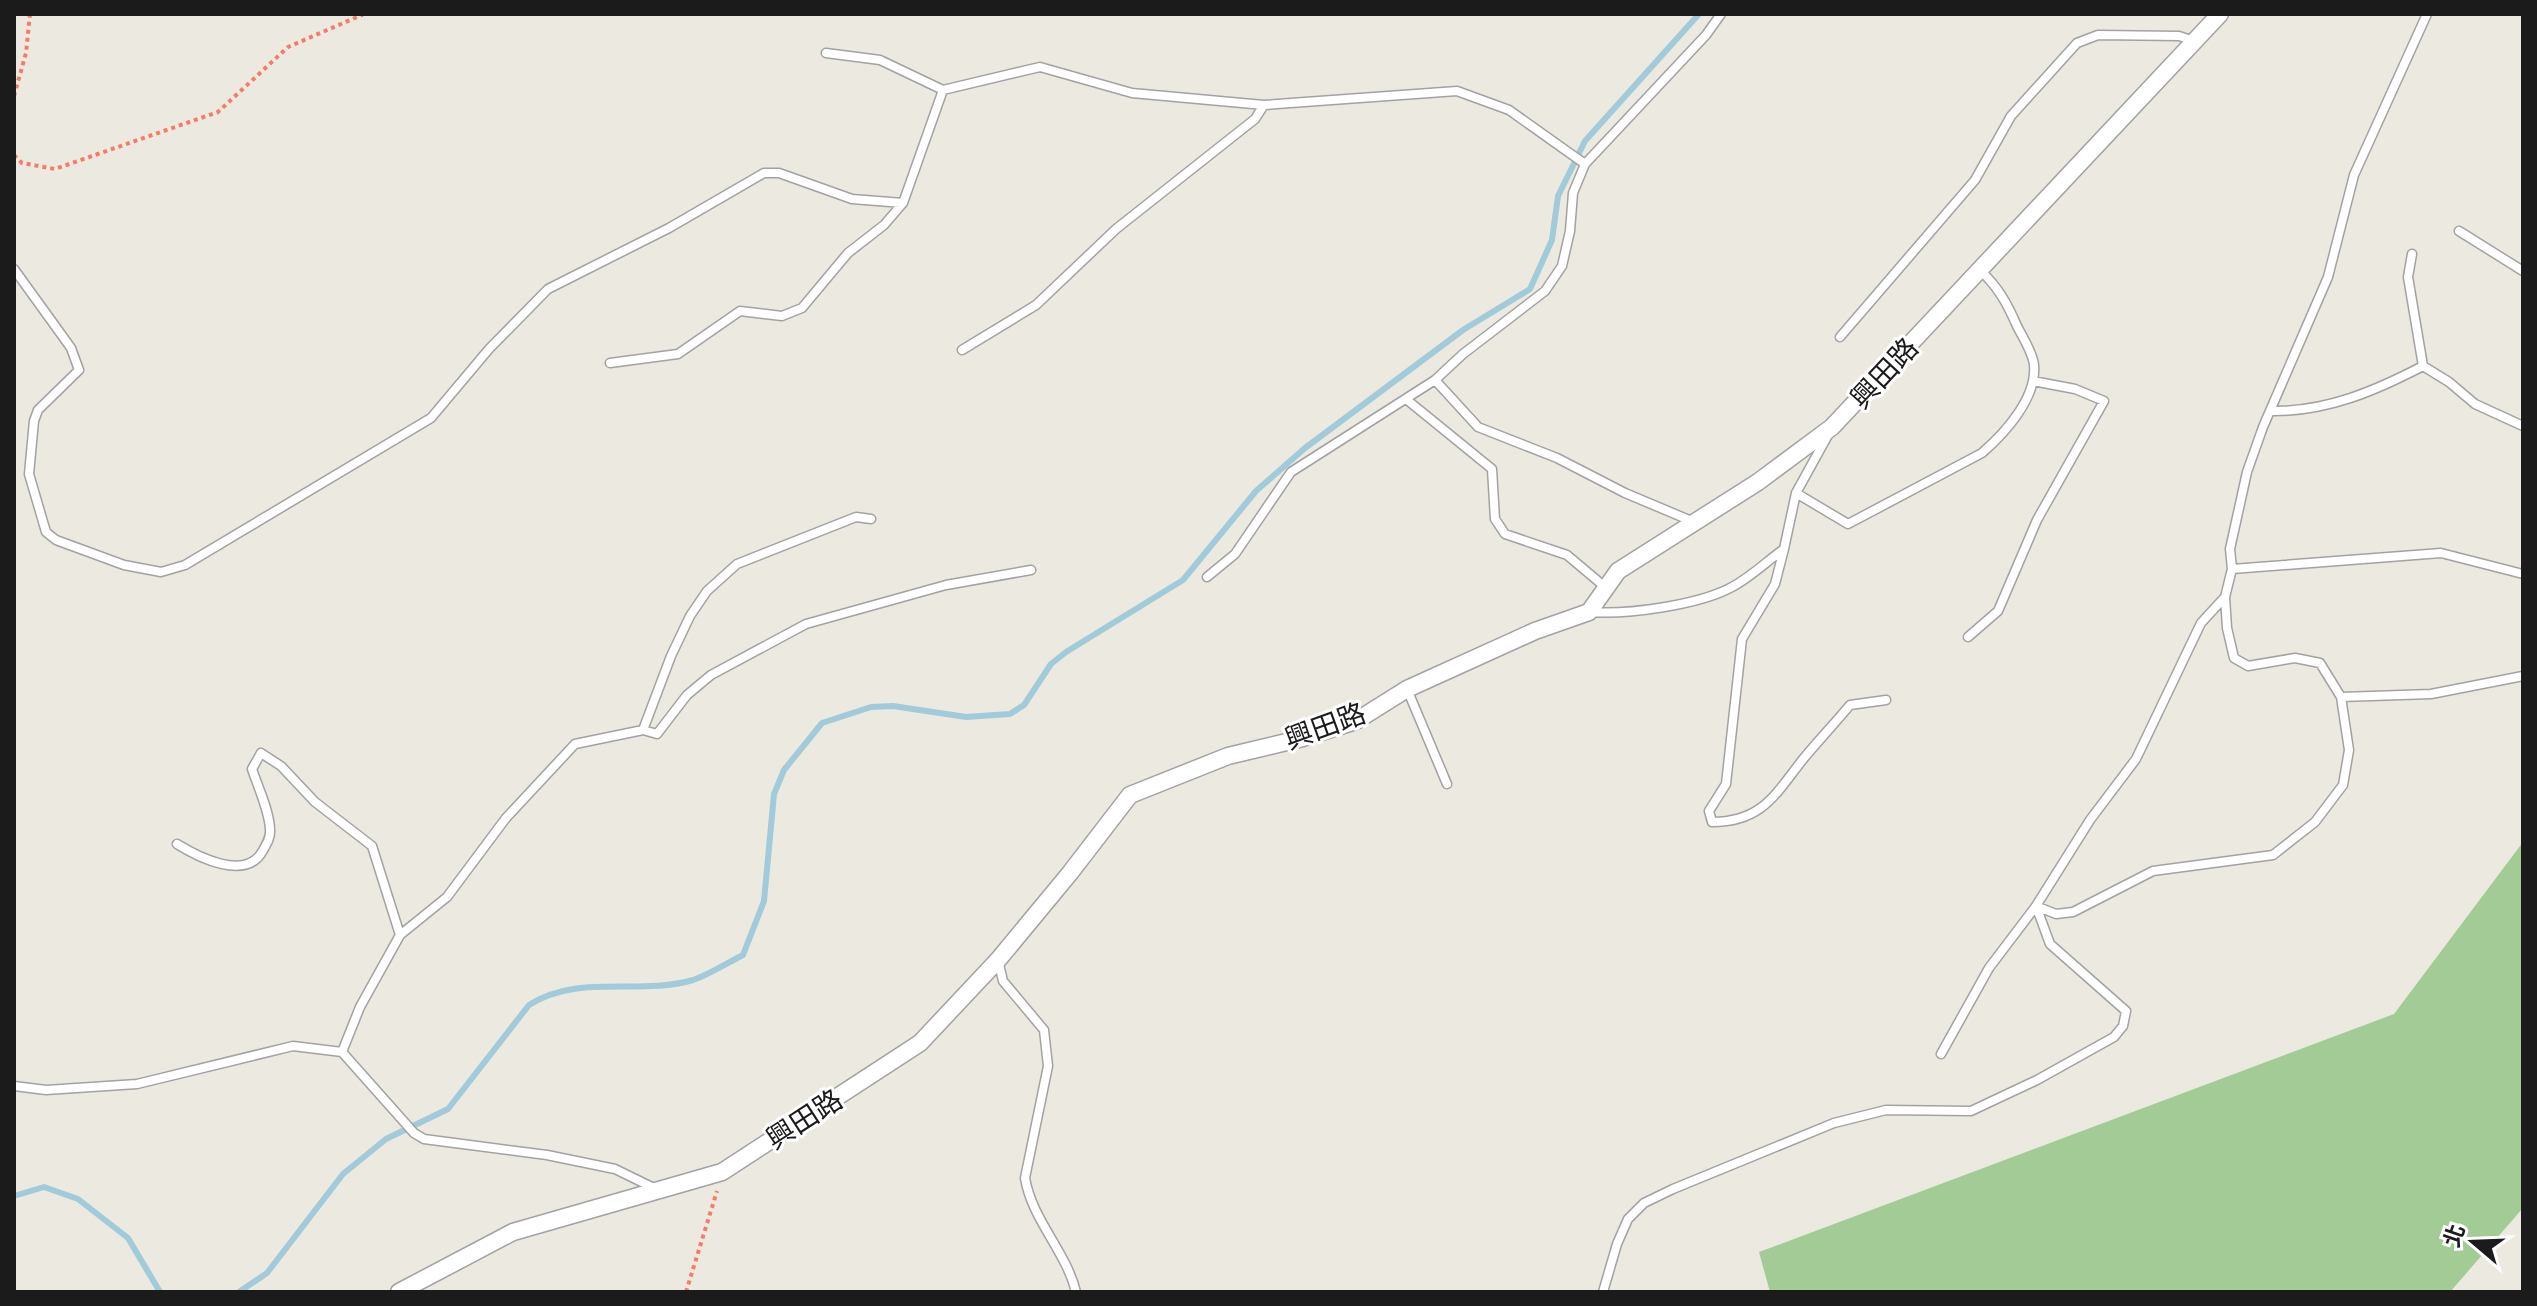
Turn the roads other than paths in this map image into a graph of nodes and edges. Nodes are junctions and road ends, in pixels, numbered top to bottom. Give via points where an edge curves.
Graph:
1 (1721, 14) edge
2 (2220, 14) edge
3 (2427, 14) edge
4 (2194, 41) junction
5 (826, 53) dead end
6 (943, 90) junction
7 (1264, 105) junction
8 (1585, 164) junction
9 (903, 203) junction
10 (2459, 231) dead end
11 (2412, 254) dead end
12 (14, 269) edge
13 (1980, 270) junction
14 (2523, 271) edge
15 (1840, 337) dead end
16 (962, 350) dead end
17 (610, 363) dead end
18 (2423, 366) junction
19 (1435, 380) junction
20 (2033, 381) junction
21 (1406, 399) junction
22 (2271, 411) junction
23 (2523, 426) edge
24 (1832, 427) junction
25 (1796, 493) junction
26 (871, 519) dead end
27 (1695, 522) junction
28 (1784, 549) junction
29 (2232, 569) junction
30 (1031, 570) dead end
31 (2523, 574) edge
32 (1207, 577) dead end
33 (1605, 587) junction
34 (2225, 597) junction
35 (1589, 612) junction
36 (1968, 637) dead end
37 (2523, 676) edge
38 (1407, 689) junction
39 (2341, 697) junction
40 (1886, 700) dead end
41 (643, 730) junction
42 (1447, 784) dead end
43 (177, 844) dead end
44 (2036, 906) junction
45 (400, 935) junction
46 (998, 960) junction
47 (342, 1052) junction
48 (1941, 1054) dead end
49 (14, 1086) edge
50 (662, 1191) junction
51 (399, 1292) edge
52 (1076, 1292) edge
53 (1603, 1292) edge

1 - 8 lane
2 - 4 street, 興田路
3 - 22 lane via 2354,175 2328,277
4 - 13 street, 興田路
4 - 15 lane via 2179,36 2098,35 2077,43 2011,116 1975,180
5 - 6 lane via 880,60
6 - 7 lane via 1040,67 1132,93
6 - 9 lane
7 - 8 lane via 1457,91 1509,110
7 - 16 lane via 1255,119 1116,229 1036,305
8 - 19 lane via 1573,193 1562,266 1545,291
9 - 12 lane via 852,199 779,173 764,173 548,289 431,418 185,565 161,572 124,565 46,532 29,474 34,421 38,410 79,370 71,348
9 - 17 lane via 848,253 802,308 782,316 740,311 678,354
10 - 14 lane
11 - 18 lane via 2408,277
13 - 20 lane via 2009,306 2034,363
13 - 24 street, 興田路
18 - 22 lane via 2330,405
18 - 23 lane via 2475,404
19 - 21 lane
19 - 27 lane via 1478,427
20 - 25 lane via 1999,439 1982,453 1848,524
20 - 36 lane via 2104,401 2037,520 1998,611
21 - 32 lane via 1291,472 1235,554
21 - 33 lane via 1492,469 1495,519 1505,534 1567,555
22 - 29 lane via 2247,472 2230,549
24 - 25 lane
24 - 27 street, 興田路
25 - 28 lane
26 - 41 lane via 856,517 737,564 707,591 671,656
27 - 33 street, 興田路 via 1618,571
28 - 35 lane via 1732,587 1688,602 1611,614
28 - 40 lane via 1775,584 1742,639 1726,784 1709,811 1712,822 1752,815 1777,795 1850,705
29 - 31 lane via 2441,553
29 - 34 lane
30 - 41 lane via 946,585 806,624 711,675 687,695 657,734
33 - 35 street, 興田路
34 - 39 lane via 2234,658 2248,666 2295,658 2320,663
34 - 44 lane via 2201,623 2136,759
35 - 38 street, 興田路
37 - 39 lane via 2431,694
38 - 42 lane
38 - 46 street, 興田路 via 1356,721 1228,756 1130,795
39 - 44 lane via 2349,750 2343,785 2315,822 2273,855 2153,871 2073,912 2056,914
41 - 45 lane via 575,744 506,818 447,897
43 - 45 lane via 236,867 258,858 270,827 252,769 261,753 372,846
44 - 48 lane via 1989,968
44 - 53 lane via 2050,944 2126,1011 2114,1037 1971,1111 1886,1110 1834,1123 1644,1203 1628,1219
45 - 47 lane
46 - 50 street, 興田路 via 920,1043 722,1172
46 - 52 lane via 1003,981 1044,1030 1048,1066 1025,1178 1028,1196 1071,1273
47 - 49 lane via 293,1046 137,1084 46,1090
47 - 50 lane via 424,1139 615,1169
50 - 51 street, 興田路 via 513,1232

